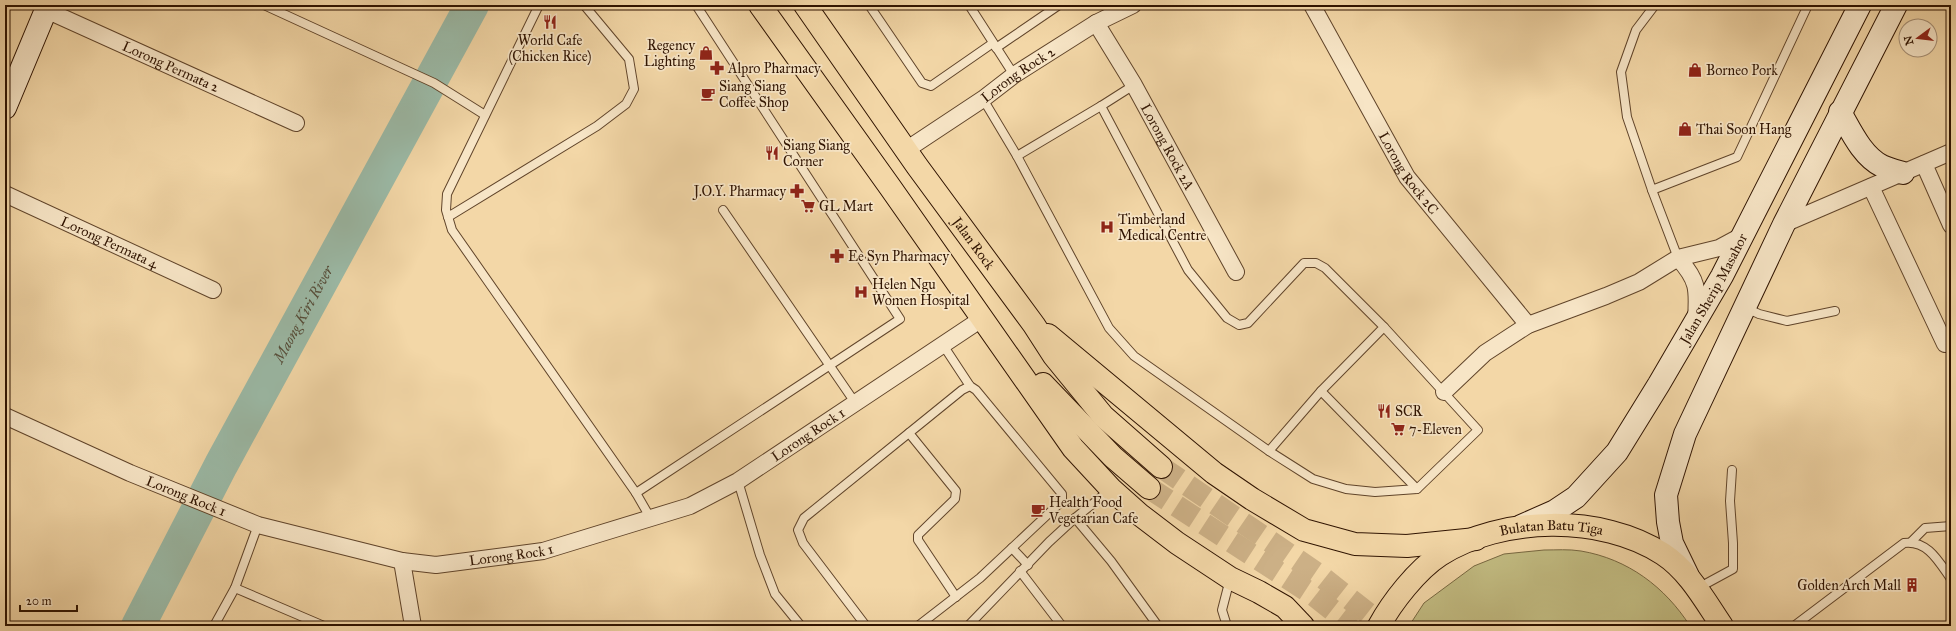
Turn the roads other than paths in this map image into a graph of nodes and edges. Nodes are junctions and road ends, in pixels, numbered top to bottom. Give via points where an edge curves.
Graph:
1 (264, 5) edge
2 (539, 5) edge
3 (584, 5) edge
4 (696, 5) edge
5 (760, 5) edge
6 (805, 5) edge
7 (868, 5) edge
8 (969, 5) edge
9 (1059, 5) edge
10 (1133, 5) edge
11 (1312, 5) edge
12 (1655, 5) edge
13 (1808, 5) edge
14 (1860, 5) edge
15 (1896, 5) edge
16 (47, 8) edge
17 (1096, 23) junction
18 (995, 45) junction
19 (1014, 75) junction
20 (1134, 85) junction
21 (983, 99) junction
22 (1101, 106) junction
23 (5, 108) edge
24 (1840, 112) junction
25 (485, 115) junction
26 (296, 123) dead end
27 (906, 150) junction
28 (1951, 152) edge
29 (1016, 156) junction
30 (1924, 164) junction
31 (1903, 173) junction
32 (1871, 187) junction
33 (1652, 190) junction
34 (5, 194) edge
35 (723, 210) dead end
36 (448, 217) junction
37 (1784, 224) junction
38 (1951, 225) edge
39 (1745, 234) junction
40 (1678, 258) junction
41 (1236, 272) dead end
42 (213, 290) dead end
43 (1744, 307) junction
44 (1835, 312) dead end
45 (983, 318) junction
46 (1696, 321) junction
47 (1034, 325) junction
48 (1528, 325) junction
49 (1384, 327) junction
50 (1945, 344) dead end
51 (943, 345) junction
52 (830, 365) junction
53 (970, 386) junction
54 (1322, 391) junction
55 (1444, 392) junction
56 (856, 404) junction
57 (5, 416) edge
58 (909, 433) junction
59 (1269, 451) junction
60 (1161, 467) tunnel mouth
61 (1732, 470) dead end
62 (738, 481) junction
63 (1149, 488) tunnel mouth
64 (1111, 489) junction
65 (1417, 489) junction
66 (636, 493) junction
67 (1075, 518) junction
68 (651, 520) junction
69 (258, 525) junction
70 (1951, 526) edge
71 (1516, 528) junction
72 (1476, 539) junction
73 (1911, 542) junction
74 (1012, 548) junction
75 (402, 561) junction
76 (1028, 565) junction
77 (1020, 571) junction
78 (1230, 578) junction
79 (1951, 579) edge
80 (1694, 585) junction
81 (235, 588) junction
82 (956, 597) junction
83 (306, 622) edge
84 (1796, 625) edge
85 (214, 626) edge
86 (324, 626) edge
87 (412, 626) edge
88 (801, 626) edge
89 (866, 626) edge
90 (918, 626) edge
91 (968, 626) edge
92 (1062, 626) edge
93 (1158, 626) edge
94 (1227, 626) edge
95 (1303, 626) edge
96 (1379, 626) edge
97 (1722, 626) edge

1 - 25 lane via 388,60 434,83
2 - 25 lane
3 - 36 lane via 629,59 634,89 626,104 597,126
4 - 52 lane via 900,319
5 - 45 main road
6 - 27 main road, Jalan Rock
7 - 18 lane via 922,83 931,86
8 - 18 lane
9 - 18 lane
10 - 17 street, Lorong Rock 2
11 - 48 street, Lorong Rock 2C via 1407,177
12 - 33 lane via 1636,30 1621,72 1627,117
13 - 33 lane via 1737,157
14 - 39 main road, Jalan Sherip Masahor
15 - 24 main road
16 - 23 main road
16 - 26 street, Lorong Permata 2
17 - 19 street, Lorong Rock 2
17 - 20 street, Lorong Rock 2A
18 - 19 lane
19 - 21 street, Lorong Rock 2
20 - 22 lane
20 - 41 street, Lorong Rock 2A
21 - 27 street, Lorong Rock 2
21 - 29 lane
22 - 29 lane
22 - 49 lane via 1188,270 1227,318 1239,325 1248,323 1304,263 1316,263 1325,268
24 - 31 main road via 1858,143 1870,156 1881,166
24 - 37 main road
25 - 36 lane via 447,194
27 - 47 main road, Jalan Rock
28 - 30 street
29 - 59 lane via 1109,328 1134,356
30 - 31 street
30 - 38 street
31 - 32 street
32 - 37 street
32 - 50 street
33 - 40 lane
34 - 42 street, Lorong Permata 4
35 - 52 lane
36 - 66 lane via 452,230
37 - 43 main road
39 - 40 street via 1719,248
39 - 46 main road, Jalan Sherip Masahor
40 - 46 street via 1690,271 1696,287
40 - 48 street via 1639,282
43 - 44 lane via 1759,314 1787,321
43 - 80 main road via 1685,434 1666,495 1672,542
45 - 51 street, Lorong Rock 1
45 - 63 main road via 1113,457
45 - 64 main road via 1073,448
46 - 71 main road, Jalan Sherip Masahor via 1617,452 1576,497 1555,511
47 - 60 main road, Jalan Rock via 1054,356 1103,416
47 - 72 main road via 1066,348 1214,474 1304,530 1355,544 1407,546
48 - 55 street via 1485,354
49 - 54 lane
49 - 55 lane
51 - 53 lane
51 - 56 street, Lorong Rock 1
52 - 56 lane
52 - 66 lane
53 - 58 lane
53 - 74 lane via 1062,494 1062,501 1058,506
54 - 59 lane
54 - 65 lane
55 - 65 lane via 1478,430
56 - 62 street, Lorong Rock 1
57 - 69 street, Lorong Rock 1 via 130,473
58 - 82 lane via 956,491 955,499 918,535 918,540
58 - 89 lane via 804,518 798,530 804,543
59 - 65 lane via 1313,479 1346,489 1375,492
61 - 80 lane via 1730,501 1733,569
62 - 68 street, Lorong Rock 1 via 690,506
62 - 88 lane via 760,555 775,594
64 - 67 lane
64 - 78 main road via 1177,543
66 - 68 lane
67 - 76 lane
67 - 93 lane via 1111,561
68 - 75 street, Lorong Rock 1 via 543,551 436,565
69 - 75 street, Lorong Rock 1
69 - 81 lane
70 - 73 lane via 1925,528
71 - 72 main road, Bulatan Batu Tiga
71 - 80 main road, Bulatan Batu Tiga via 1565,524 1620,534 1664,554
72 - 96 main road, Bulatan Batu Tiga via 1439,556 1427,566 1388,608
73 - 79 lane via 1931,551
73 - 84 lane via 1904,543
74 - 76 lane
74 - 82 lane
75 - 87 street
76 - 77 lane
77 - 91 lane
77 - 92 lane
78 - 94 lane via 1222,610
78 - 95 main road via 1284,607
80 - 97 main road, Bulatan Batu Tiga
81 - 83 lane
81 - 85 lane
82 - 90 lane
83 - 86 lane

